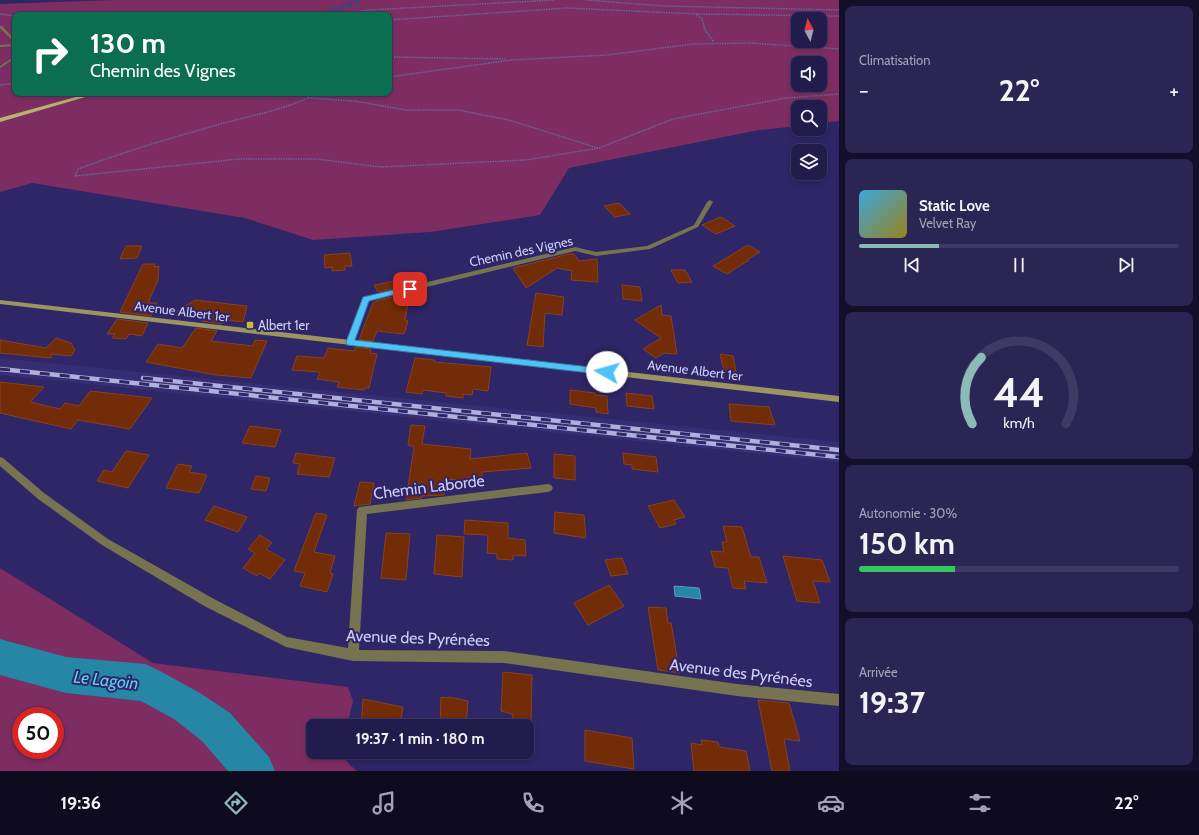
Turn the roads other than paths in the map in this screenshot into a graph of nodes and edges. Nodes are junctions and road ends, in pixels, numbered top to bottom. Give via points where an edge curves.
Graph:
1 (1, 27) edge
2 (12, 40) edge
3 (12, 44) edge
4 (0, 46) edge
5 (12, 59) edge
6 (0, 66) edge
7 (85, 96) edge
8 (22, 114) junction
9 (0, 117) edge
10 (0, 120) edge
11 (710, 202) dead end
12 (0, 302) edge
13 (350, 342) junction
14 (839, 399) edge
15 (0, 461) edge
16 (548, 488) dead end
17 (353, 655) junction
18 (839, 700) edge

1 - 2 lane
3 - 4 lane
5 - 6 lane
7 - 8 main road
8 - 9 main road
8 - 10 main road
11 - 13 street, Chemin des Vignes via 696,226 648,248 596,254 575,249 366,299
12 - 13 main road, Avenue Albert 1er
13 - 14 main road, Avenue Albert 1er
15 - 17 street, Avenue des Pyrénées via 41,496 105,542 210,603 286,642
16 - 17 street, Chemin Laborde via 362,510
17 - 18 street, Avenue des Pyrénées via 504,657 737,690

